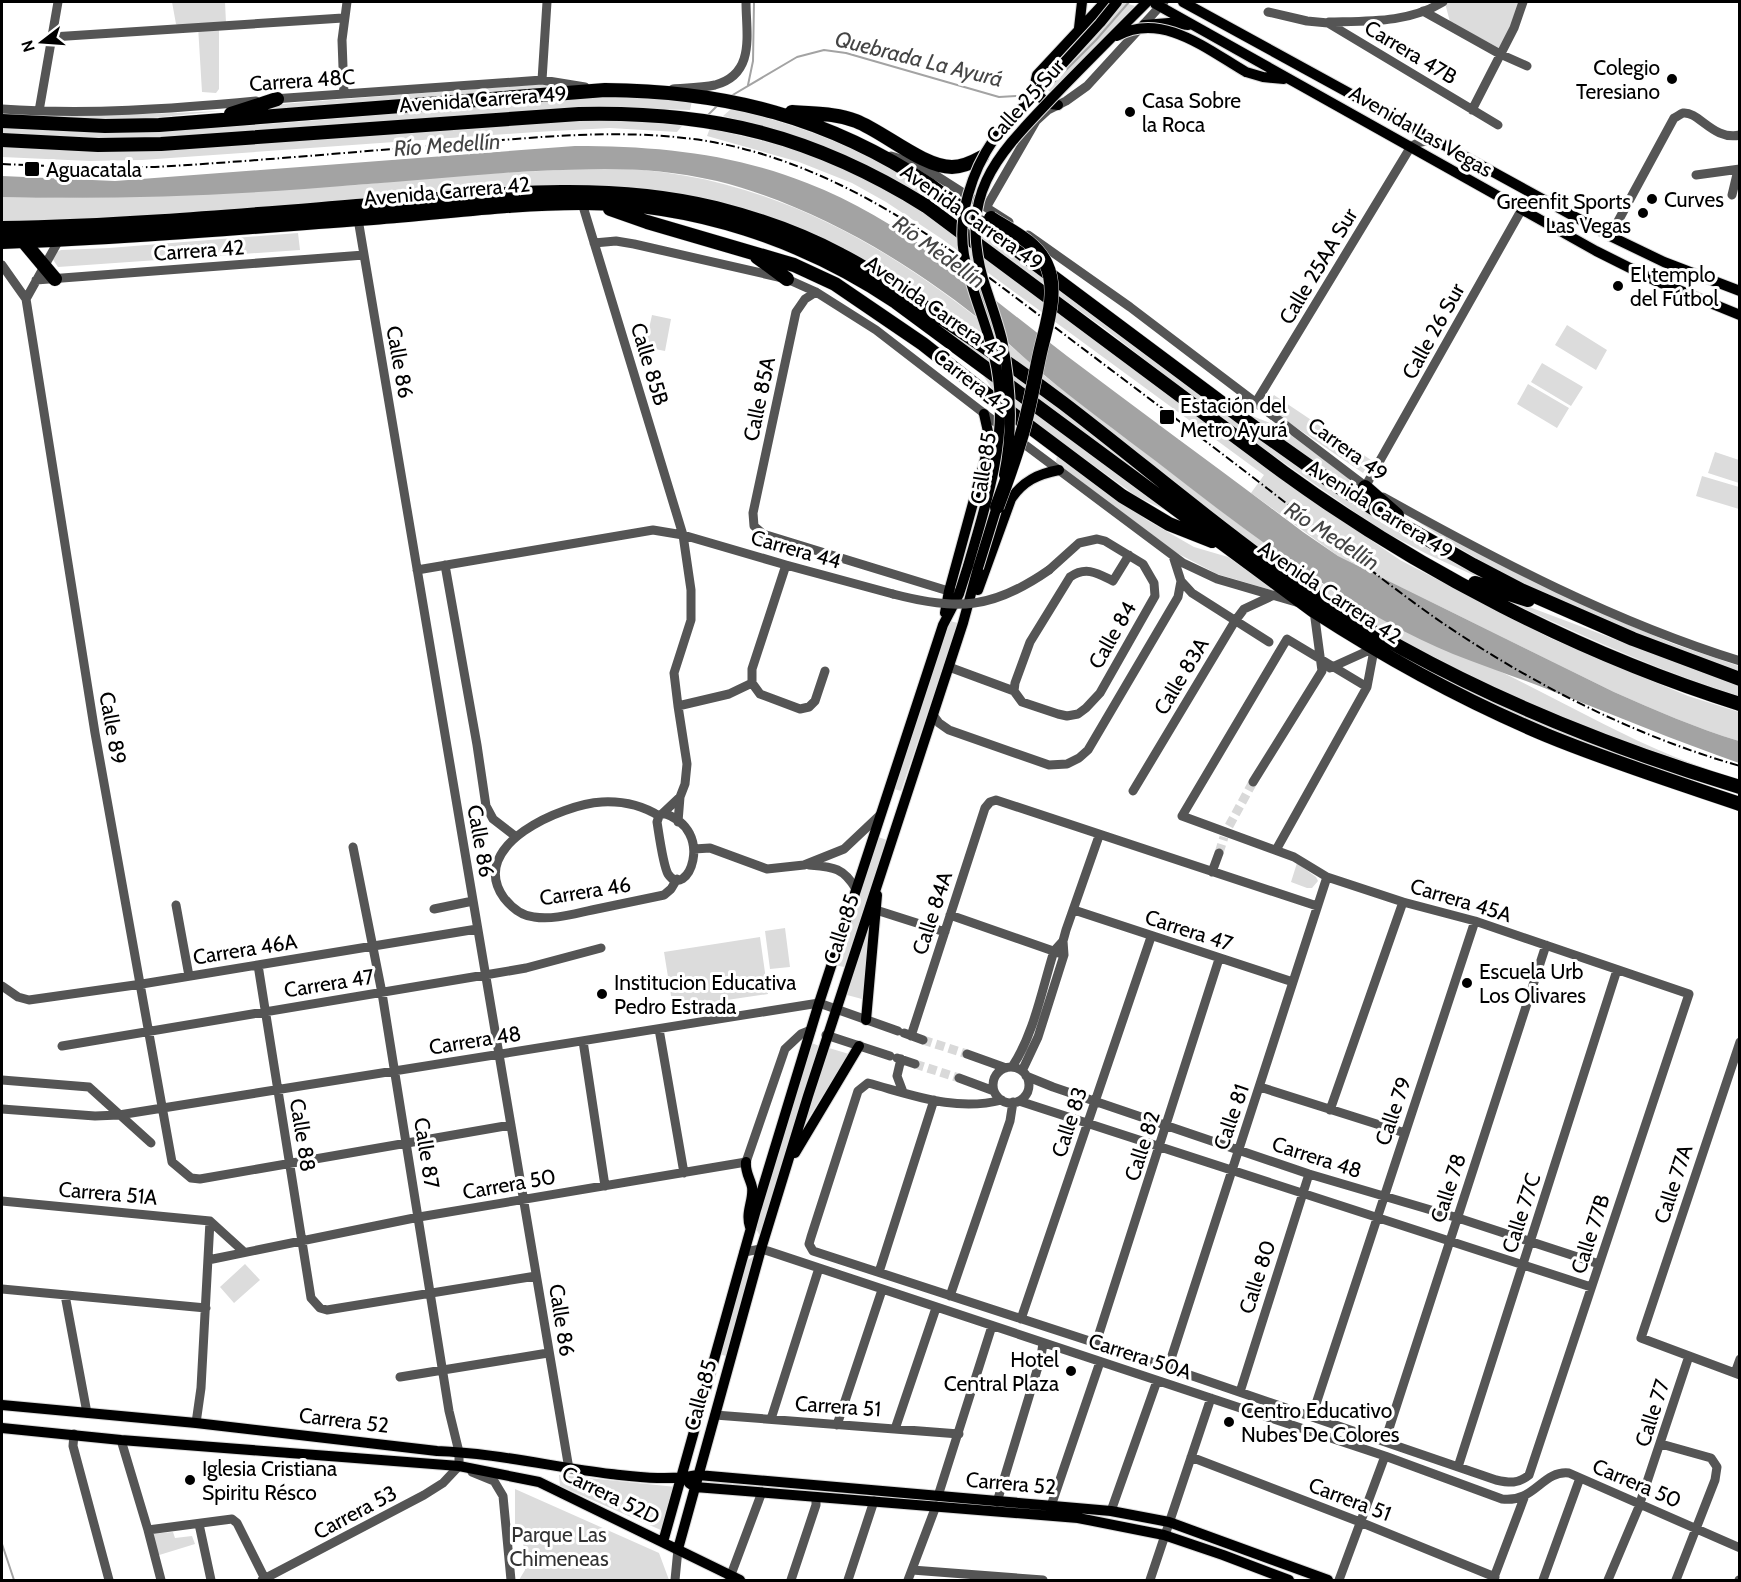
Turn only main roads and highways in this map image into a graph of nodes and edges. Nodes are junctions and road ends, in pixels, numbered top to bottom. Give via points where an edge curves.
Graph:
1 (1082, 2) edge
2 (1105, 2) edge
3 (1117, 2) edge
4 (1147, 2) edge
5 (1183, 2) edge
6 (1197, 2) edge
7 (1159, 3) edge
8 (1204, 13) junction
9 (1143, 25) road end
10 (1194, 26) junction
11 (1079, 29) junction
12 (1107, 43) junction
13 (1288, 79) junction
14 (277, 99) road end
15 (1058, 105) road end
16 (771, 111) junction
17 (2, 121) edge
18 (211, 121) junction
19 (2, 140) edge
20 (877, 152) junction
21 (982, 157) junction
22 (588, 203) junction
23 (2, 228) edge
24 (2, 242) edge
25 (24, 242) junction
26 (748, 250) junction
27 (55, 279) road end
28 (787, 279) road end
29 (1740, 291) edge
30 (981, 308) joint
31 (1740, 315) edge
32 (995, 318) joint
33 (984, 414) road end
34 (984, 464) junction
35 (1059, 470) road end
36 (1365, 487) road end
37 (1011, 498) junction
38 (997, 507) junction
39 (1418, 535) junction
40 (1221, 544) junction
41 (973, 567) junction
42 (1443, 573) junction
43 (954, 592) junction
44 (1581, 617) junction
45 (963, 623) junction
46 (1740, 679) edge
47 (1740, 704) edge
48 (1740, 787) edge
49 (1699, 790) junction
50 (1740, 796) edge
51 (885, 799) junction
52 (1740, 804) edge
53 (902, 805) junction
54 (879, 876) junction
55 (819, 1003) junction
56 (866, 1020) road end
57 (826, 1035) junction
58 (859, 1046) road end
59 (746, 1162) road end
60 (785, 1169) junction
61 (751, 1229) junction
62 (761, 1249) junction
63 (2, 1405) edge
64 (2, 1428) edge
65 (459, 1466) joint
66 (698, 1475) junction
67 (681, 1479) junction
68 (695, 1487) junction
69 (937, 1501) junction
70 (663, 1542) junction
71 (678, 1549) junction
72 (733, 1579) edge
73 (1289, 1581) edge
74 (1328, 1581) edge

1 - 11 main road
2 - 11 main road
3 - 21 main road, Calle 25 Sur, bridge via 1004,127
4 - 12 main road, Calle 25 Sur, bridge
5 - 8 main road, Avenida Las Vegas
6 - 8 main road
7 - 10 main road, Avenida Las Vegas
8 - 29 main road, Avenida Las Vegas via 1610,236
9 - 10 main road
10 - 13 main road, Avenida Las Vegas
11 - 15 main road via 1035,82 1039,96 1050,105
12 - 13 main road, bridge via 1134,29 1171,30 1246,72
12 - 32 main road, Calle 25 Sur, bridge via 1011,141 986,181 975,235 982,277
13 - 31 main road, Avenida Las Vegas via 1628,268
14 - 18 highway
16 - 18 highway, Avenida Carrera 49 via 713,98 605,90
16 - 20 highway, Avenida Carrera 49
16 - 21 highway via 823,114 856,121 942,166 963,166
17 - 18 highway, Avenida Carrera 49 via 136,126
19 - 42 highway, Avenida Carrera 49 via 160,144 626,113 721,122 771,135 823,152 926,206 1327,504
20 - 38 highway, bridge via 989,212 1033,245 1048,268 1048,317 1029,406
20 - 39 highway, Avenida Carrera 49 via 949,198 1337,486
21 - 30 main road, Calle 25 Sur, bridge via 963,225 964,253
22 - 25 highway, Avenida Carrera 42
22 - 26 highway
22 - 40 highway, Avenida Carrera 42 via 658,209 733,226 845,270 939,333
23 - 48 highway, Avenida Carrera 42 via 96,225 560,191 648,195 748,217 843,255 954,326 1044,389 1276,568 1370,630 1567,728
24 - 25 highway, Avenida Carrera 42
25 - 27 highway
26 - 28 highway
26 - 40 highway via 835,284 923,344 1122,496 1169,524
30 - 41 main road, Calle 85, bridge via 992,342 1000,418 993,475
32 - 38 main road, Calle 85, bridge via 1008,373 1010,419
33 - 34 main road via 989,436
34 - 37 main road via 994,456 1011,462 1016,476
34 - 43 main road
35 - 37 main road via 1030,479
36 - 39 highway
37 - 45 main road
38 - 41 main road, Calle 85, bridge
39 - 44 highway, Avenida Carrera 49
40 - 49 highway, Avenida Carrera 42 via 1373,649 1458,694 1548,736
41 - 43 main road, Calle 85
41 - 45 main road, Calle 85
42 - 44 highway
42 - 47 highway, Avenida Carrera 49 via 1592,648 1657,676
43 - 51 main road, Calle 85
44 - 46 highway, Avenida Carrera 49
45 - 53 main road, Calle 85
49 - 50 highway
49 - 52 highway, Avenida Carrera 42
51 - 53 main road
51 - 55 main road, Calle 85
53 - 54 main road, Calle 85
54 - 56 main road
54 - 57 main road, Calle 85
55 - 57 main road
55 - 61 main road, Calle 85
57 - 60 main road, Calle 85
58 - 60 main road
59 - 61 main road via 752,1189 748,1214
60 - 62 main road, Calle 85
61 - 62 main road
61 - 67 main road, Calle 85
62 - 66 main road, Calle 85
63 - 67 main road, Carrera 52 via 196,1423 459,1452 628,1476
64 - 65 main road, Carrera 52
65 - 70 main road, Carrera 52D via 539,1482
66 - 67 main road, Carrera 52
66 - 68 main road, Calle 85
66 - 69 main road, Carrera 52
67 - 68 main road, Carrera 52
67 - 70 main road, Calle 85
68 - 69 main road, Carrera 52 via 874,1501
68 - 71 main road, Calle 85
69 - 73 main road, Carrera 52 via 1078,1518 1164,1535
69 - 74 main road, Carrera 52 via 1111,1511 1169,1522
70 - 71 main road, Carrera 52D
71 - 72 main road, Carrera 52D

